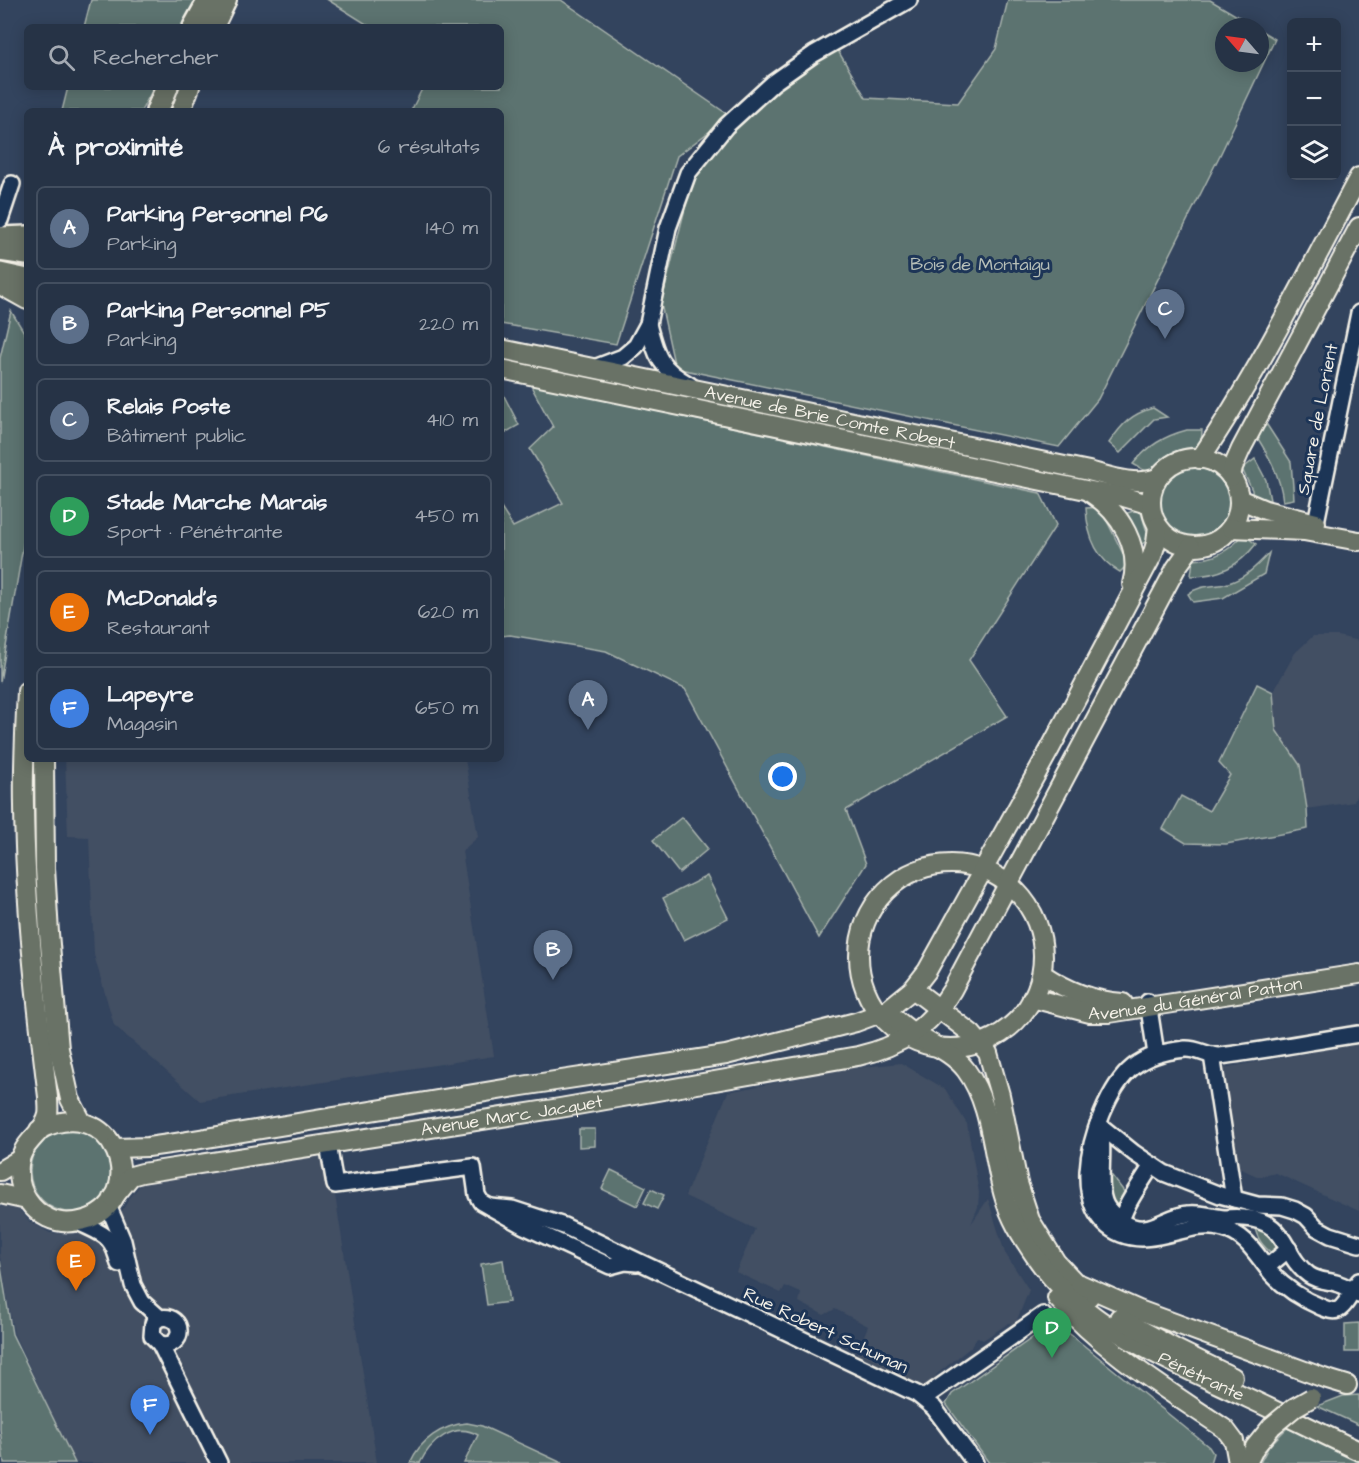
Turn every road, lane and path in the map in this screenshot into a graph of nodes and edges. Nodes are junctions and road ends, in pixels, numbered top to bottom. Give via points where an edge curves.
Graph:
1 (209, 0) edge
2 (215, 0) edge
3 (227, 0) edge
4 (909, 0) edge
5 (196, 24) edge
6 (203, 24) edge
7 (215, 24) edge
8 (166, 90) edge
9 (176, 90) edge
10 (189, 90) edge
11 (157, 108) edge
12 (169, 108) edge
13 (182, 108) edge
14 (1359, 177) edge
15 (12, 184) dead end
16 (0, 220) edge
17 (1359, 227) edge
18 (24, 237) edge
19 (0, 238) edge
20 (0, 250) edge
21 (24, 254) edge
22 (0, 274) edge
23 (24, 279) edge
24 (0, 285) edge
25 (24, 298) edge
26 (1359, 313) edge
27 (648, 324) junction
28 (504, 350) edge
29 (594, 368) junction
30 (504, 370) edge
31 (696, 389) junction
32 (1200, 459) junction
33 (1231, 477) junction
34 (1158, 478) junction
35 (1086, 490) junction
36 (1239, 499) junction
37 (1151, 505) junction
38 (1158, 526) junction
39 (1231, 528) junction
40 (1315, 528) junction
41 (1359, 531) edge
42 (1359, 541) edge
43 (1191, 547) junction
44 (1129, 598) junction
45 (24, 762) edge
46 (44, 762) edge
47 (1359, 969) edge
48 (1042, 974) junction
49 (1359, 974) edge
50 (913, 989) junction
51 (1032, 998) junction
52 (1148, 1005) junction
53 (940, 1010) junction
54 (886, 1011) junction
55 (915, 1033) junction
56 (1359, 1034) edge
57 (1155, 1054) junction
58 (1212, 1055) junction
59 (82, 1122) junction
60 (1098, 1124) junction
61 (39, 1130) junction
62 (328, 1144) junction
63 (115, 1148) junction
64 (20, 1159) junction
65 (1152, 1165) junction
66 (0, 1172) edge
67 (0, 1194) edge
68 (1235, 1199) junction
69 (27, 1200) junction
70 (111, 1202) junction
71 (490, 1207) junction
72 (78, 1222) junction
73 (1119, 1226) junction
74 (1238, 1228) junction
75 (1028, 1244) junction
76 (1359, 1244) edge
77 (1289, 1249) junction
78 (637, 1263) junction
79 (1267, 1267) junction
80 (1303, 1269) junction
81 (1065, 1282) junction
82 (1288, 1289) junction
83 (1357, 1289) edge
84 (1043, 1315) dead end
85 (160, 1318) junction
86 (162, 1339) junction
87 (1353, 1384) edge
88 (925, 1399) junction
89 (1359, 1437) edge
90 (1359, 1450) edge
91 (219, 1463) edge
92 (975, 1463) edge
93 (1238, 1463) edge
94 (1247, 1463) edge

1 - 5 highway
2 - 6 main road
3 - 7 main road
4 - 27 street via 813,54 773,83 726,126 699,159 688,173 668,228
8 - 11 highway
9 - 12 main road
10 - 13 main road
14 - 32 main road via 1283,318
15 - 16 street
17 - 33 main road via 1241,448
18 - 19 highway
20 - 21 highway
22 - 23 highway
24 - 25 main road
26 - 40 street, Square de Lorient
27 - 29 street via 636,346 623,357
27 - 31 street via 660,362 672,375
28 - 29 main road, Avenue de Brie Comte Robert
29 - 31 main road, Avenue de Brie Comte Robert
30 - 35 main road, Avenue de Brie Comte Robert
31 - 34 main road, Avenue de Brie Comte Robert via 1128,481
32 - 33 main road via 1218,465
32 - 34 main road via 1176,462
33 - 36 main road
34 - 37 main road
35 - 37 main road, Avenue de Brie Comte Robert
35 - 44 main road via 1116,515 1133,549 1136,564
36 - 39 main road
36 - 40 main road
37 - 38 main road
38 - 43 main road via 1167,536
38 - 44 main road, Avenue Marc Jacquet via 1152,556
39 - 40 main road
39 - 43 main road via 1209,544
40 - 41 main road
40 - 42 main road
43 - 53 main road, Avenue Marc Jacquet via 1176,568
44 - 50 main road, Avenue Marc Jacquet via 974,886
45 - 61 main road via 25,855 48,1097 48,1116
46 - 59 main road via 45,868 59,1049 70,1099
47 - 52 main road, Avenue du Général Patton
48 - 51 main road
48 - 51 main road via 1042,946 1032,912 1011,886 981,868 946,864 913,872 884,892 866,921 858,955 864,989 883,1018 910,1039 944,1048 978,1044 1008,1028
48 - 52 main road, Avenue du Général Patton via 1063,987 1102,1001
49 - 52 main road, Avenue du Général Patton
50 - 53 main road
50 - 54 main road, Avenue Marc Jacquet
51 - 52 main road, Avenue du Général Patton via 1090,1013
52 - 57 street
53 - 55 main road, Avenue Marc Jacquet
53 - 81 main road via 972,1034 988,1053 1023,1203
54 - 55 main road
54 - 63 main road, Avenue Marc Jacquet via 726,1055 176,1143
55 - 62 main road, Avenue Marc Jacquet via 858,1056
55 - 75 main road via 958,1061 973,1082 987,1117 1007,1204
56 - 58 street
57 - 58 street via 1188,1049
57 - 60 street via 1119,1078
58 - 68 street
59 - 61 main road via 67,1120
59 - 63 main road via 105,1135
60 - 65 street
60 - 73 street via 1089,1156 1088,1191 1096,1213 1106,1224
61 - 64 main road
62 - 70 main road, Avenue Marc Jacquet via 142,1173 132,1176
62 - 71 street, Rue Robert Schuman via 335,1185 473,1167 477,1195
63 - 70 main road via 120,1182
64 - 66 main road
64 - 69 main road via 18,1173
65 - 68 street via 1198,1188
65 - 73 street
67 - 69 main road
68 - 74 street
68 - 76 street via 1295,1210 1317,1228
69 - 72 main road via 49,1219
70 - 72 main road via 95,1216
70 - 85 street via 133,1285 142,1302
71 - 78 street, Rue Robert Schuman via 547,1220
71 - 78 street, Rue Robert Schuman via 610,1266
72 - 86 street via 111,1240 120,1268 149,1323
73 - 74 street via 1130,1237 1145,1239 1202,1228
74 - 77 street via 1262,1222 1279,1232
74 - 79 street
75 - 81 main road
75 - 93 main road via 1043,1279 1079,1322 1112,1352 1225,1429 1234,1441
77 - 79 street
77 - 80 street
78 - 88 street, Rue Robert Schuman
79 - 82 street
80 - 82 street
80 - 83 street via 1318,1280
81 - 87 main road via 1324,1378
81 - 89 main road, Pénétrante via 1174,1348
81 - 90 main road, Pénétrante via 1097,1318 1138,1343
82 - 83 street via 1334,1311
84 - 88 street
85 - 86 street via 153,1323
85 - 86 street via 169,1317 180,1331
86 - 91 street via 180,1386
87 - 94 main road, bridge via 1295,1407 1272,1426
88 - 92 street, Rue Robert Schuman

